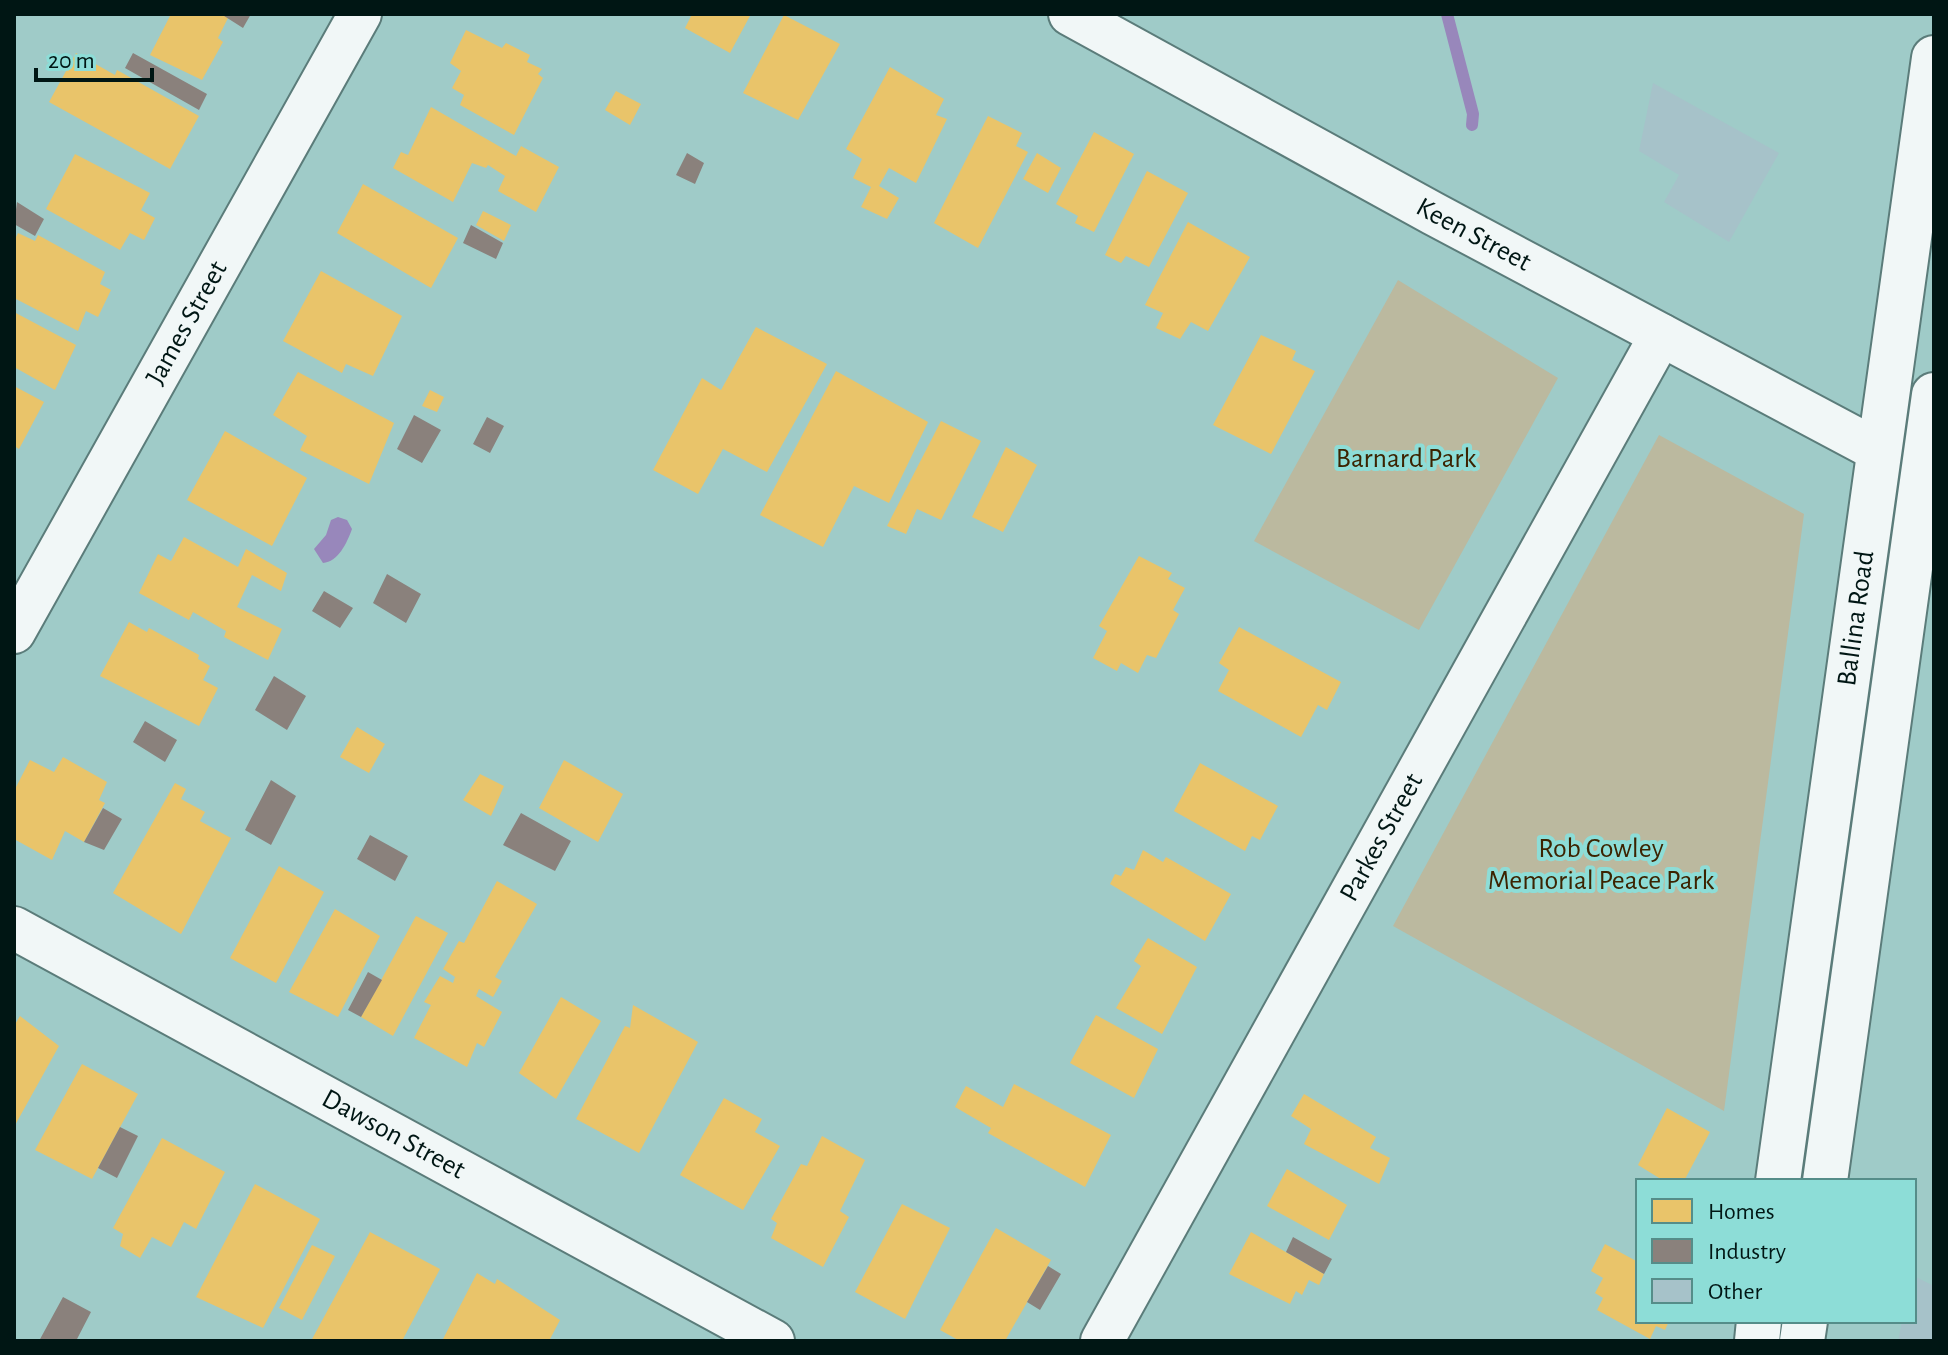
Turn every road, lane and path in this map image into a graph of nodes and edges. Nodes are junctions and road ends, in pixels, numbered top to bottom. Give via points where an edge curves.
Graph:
1 (360, 14) edge
2 (1070, 14) edge
3 (1934, 58) edge
4 (1661, 335) junction
5 (1934, 395) edge
6 (1879, 451) junction
7 (1928, 480) edge
8 (14, 632) edge
9 (14, 928) edge
10 (1778, 1179) edge
11 (1825, 1179) edge
12 (773, 1341) edge
13 (1102, 1341) edge

1 - 8 street, James Street
2 - 4 street, Keen Street
3 - 6 main road, Ballina Road
4 - 6 street, Keen Street
4 - 13 street, Parkes Street
5 - 7 main road, Ballina Road
6 - 10 main road, Ballina Road
7 - 11 main road, Ballina Road
9 - 12 street, Dawson Street

